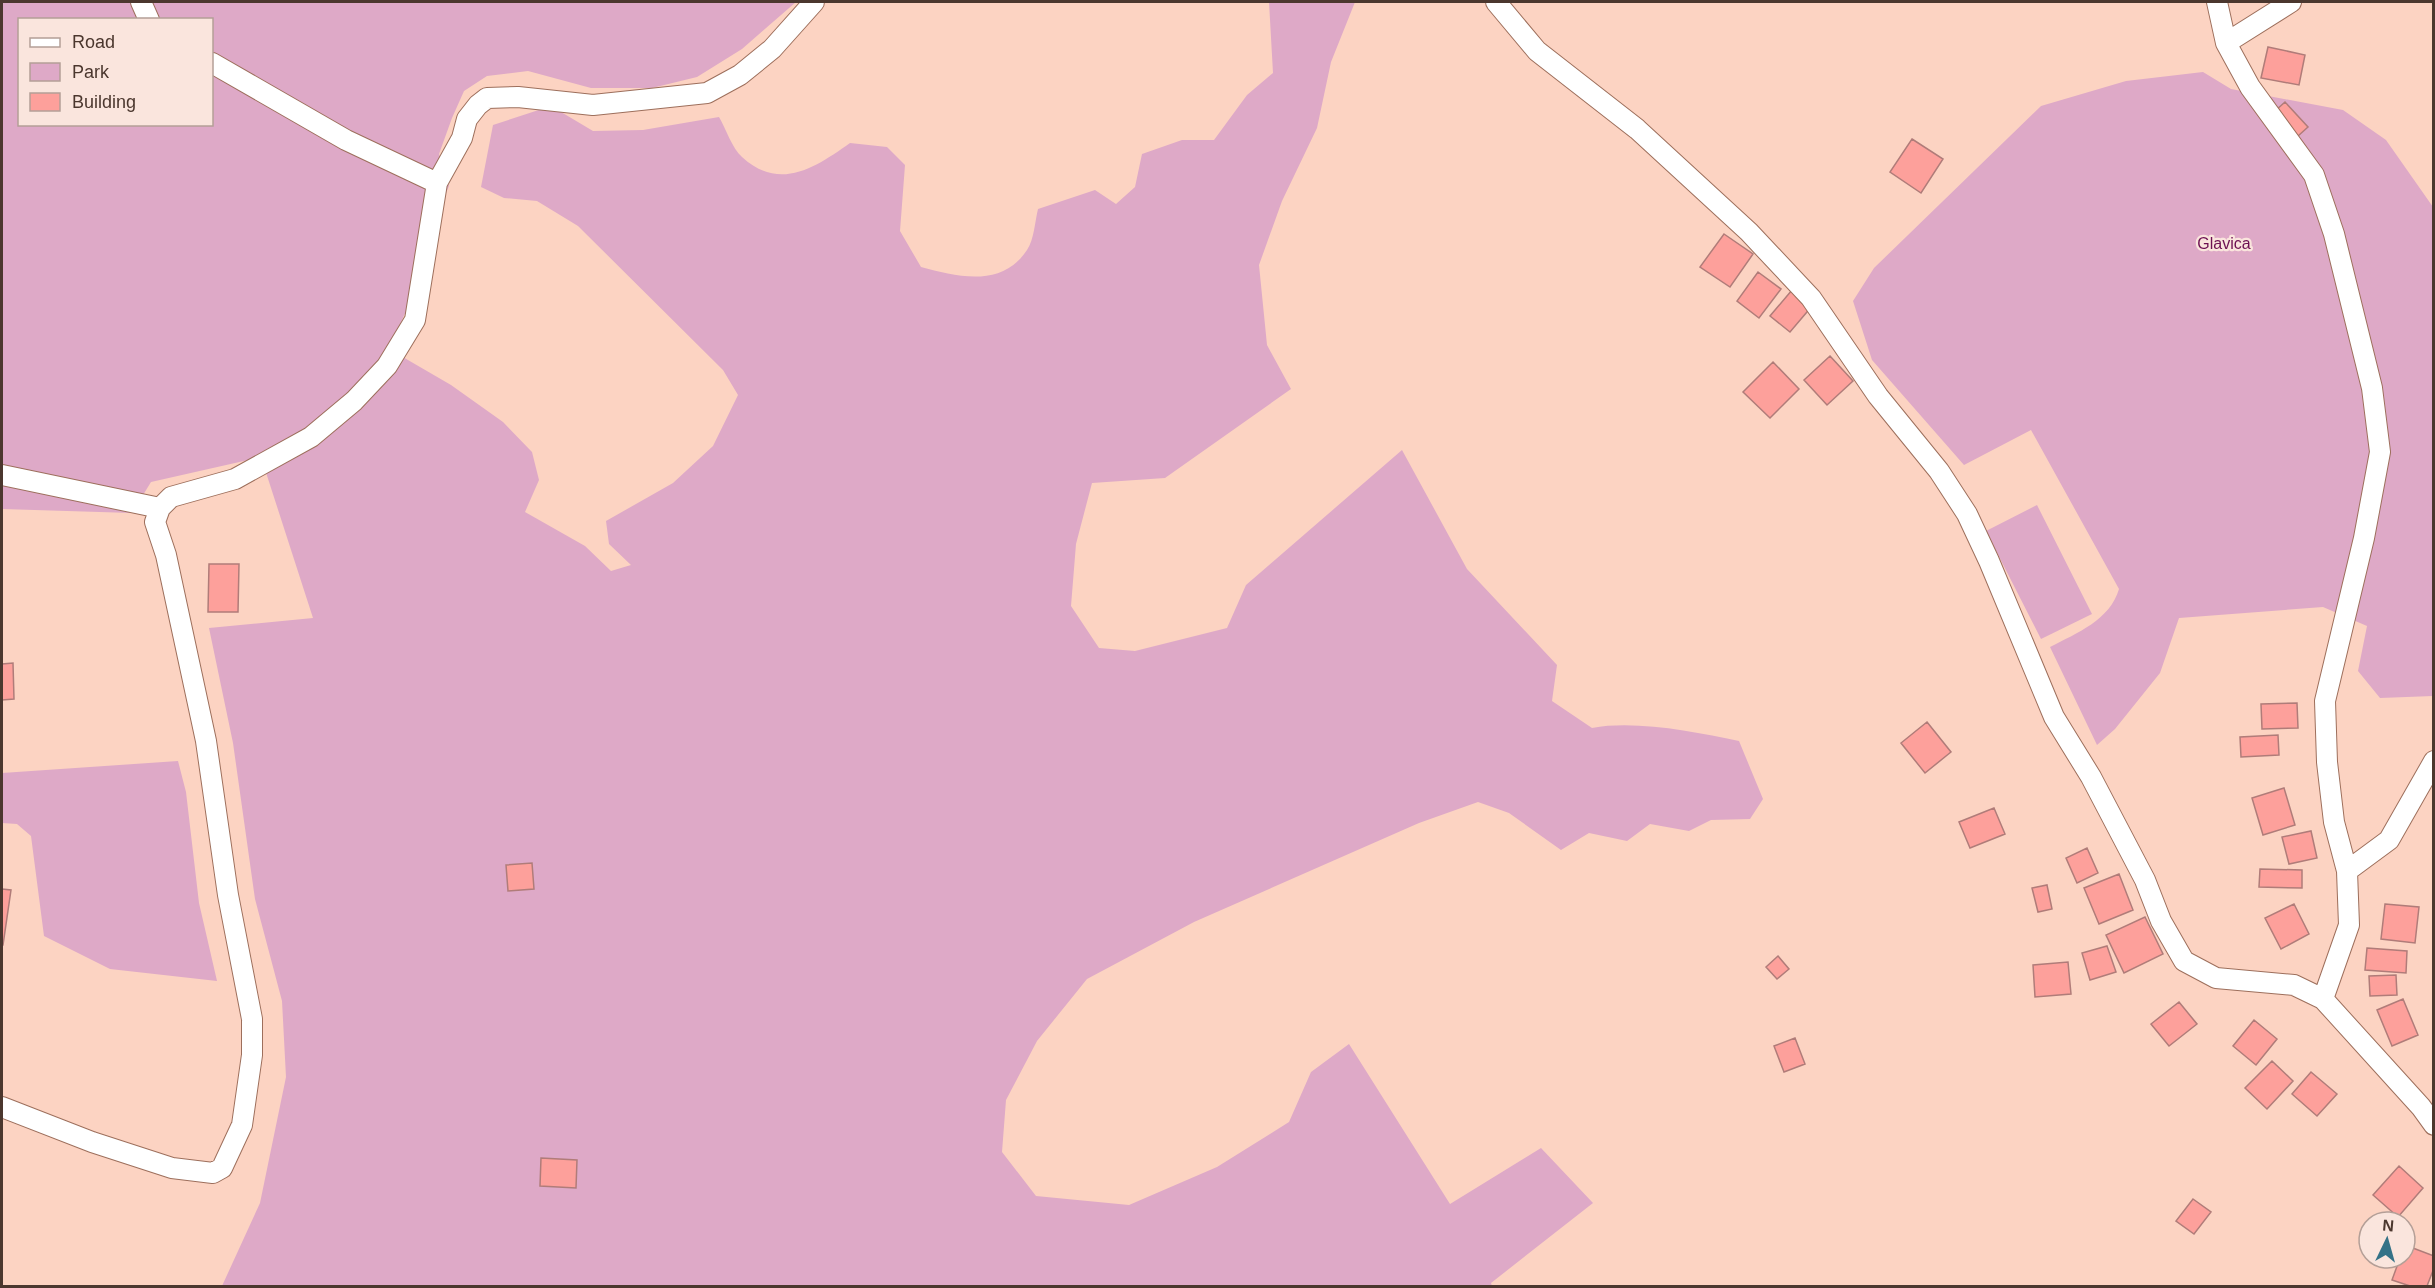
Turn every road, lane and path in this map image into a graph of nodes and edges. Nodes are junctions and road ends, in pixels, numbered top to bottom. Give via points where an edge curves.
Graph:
1 (141, 2) edge
2 (814, 2) edge
3 (1496, 2) edge
4 (2217, 2) edge
5 (2291, 2) edge
6 (148, 18) edge
7 (2226, 43) junction
8 (213, 64) edge
9 (437, 183) junction
10 (2, 475) edge
11 (160, 508) junction
12 (2433, 761) edge
13 (2348, 871) junction
14 (2323, 999) junction
15 (2, 1107) edge
16 (2433, 1125) edge

1 - 6 street
2 - 9 street via 772,49 740,75 707,93 592,105 518,97 487,98 467,119 462,138
3 - 14 street via 1537,51 1637,129 1749,232 1811,298 1878,396 1939,471 1967,514 1985,552 2054,717 2091,777 2184,961 2216,978 2294,985
4 - 7 street
5 - 7 street
7 - 13 street via 2250,87 2314,175 2334,234 2372,388 2380,452 2360,557 2325,701 2334,822
8 - 9 street via 345,140
9 - 11 street via 415,320 387,366 354,401 311,437 235,479 171,497
10 - 11 street
11 - 15 street via 155,522 166,555 206,741 231,915 252,1019 252,1056 242,1125 222,1168 213,1173 172,1168
12 - 13 street via 2389,840
13 - 14 street via 2349,925
14 - 16 street

